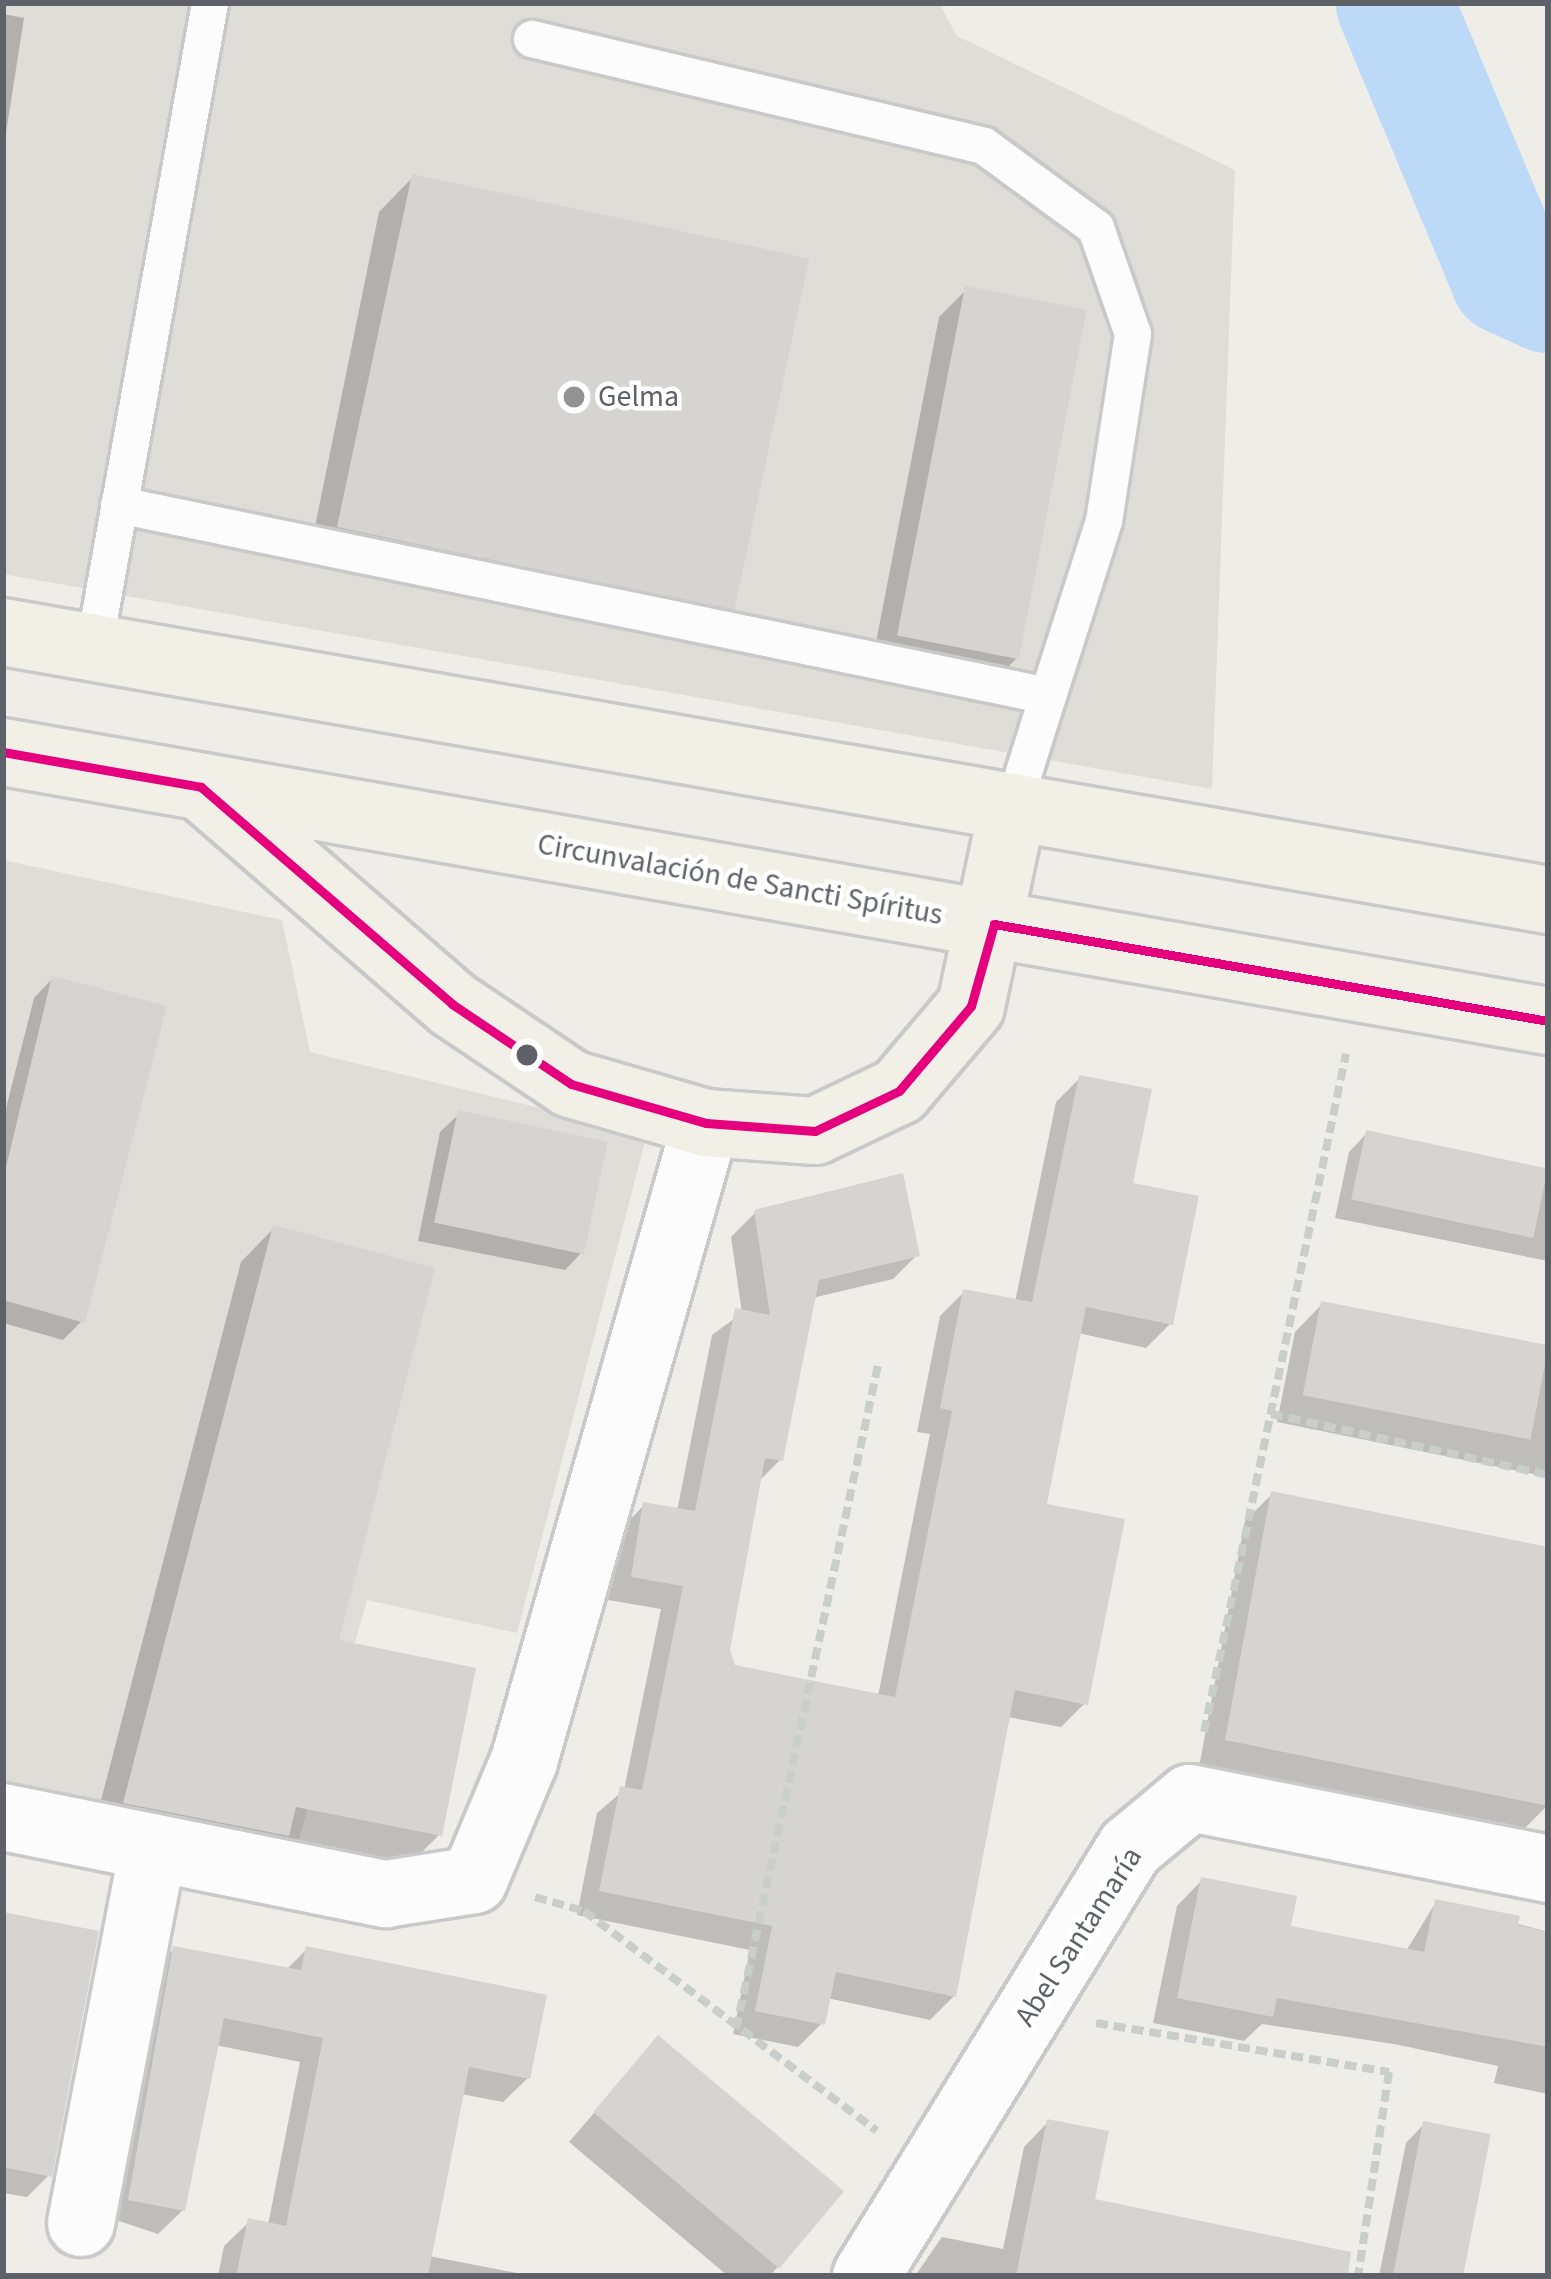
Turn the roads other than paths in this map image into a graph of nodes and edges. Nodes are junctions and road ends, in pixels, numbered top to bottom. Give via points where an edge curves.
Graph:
1 (210, 3) edge
2 (532, 39) dead end
3 (118, 505) junction
4 (3, 632) edge
5 (94, 648) junction
6 (1048, 697) junction
7 (6, 760) edge
8 (201, 787) junction
9 (1013, 807) junction
10 (1548, 900) edge
11 (994, 924) junction
12 (1548, 1022) edge
13 (706, 1123) junction
14 (3, 1817) edge
15 (152, 1855) junction
16 (1548, 1869) edge
17 (82, 2223) dead end
18 (866, 2276) edge

1 - 3 lane
2 - 6 lane via 984,146 1096,228 1132,334 1104,521
3 - 5 lane
3 - 6 lane
4 - 5 highway
5 - 9 highway
6 - 9 lane
7 - 8 highway, Circunvalación de Sancti Spíritus
8 - 11 highway, Circunvalación de Sancti Spíritus
8 - 13 highway via 452,1004 571,1084
9 - 10 highway
9 - 11 highway
11 - 12 highway, Circunvalación de Sancti Spíritus
11 - 13 highway via 971,1006 899,1091 815,1131
13 - 15 street via 524,1760 474,1880 386,1894
14 - 15 street
15 - 17 street
16 - 18 street, Abel Santamaría via 1190,1798 1130,1848

